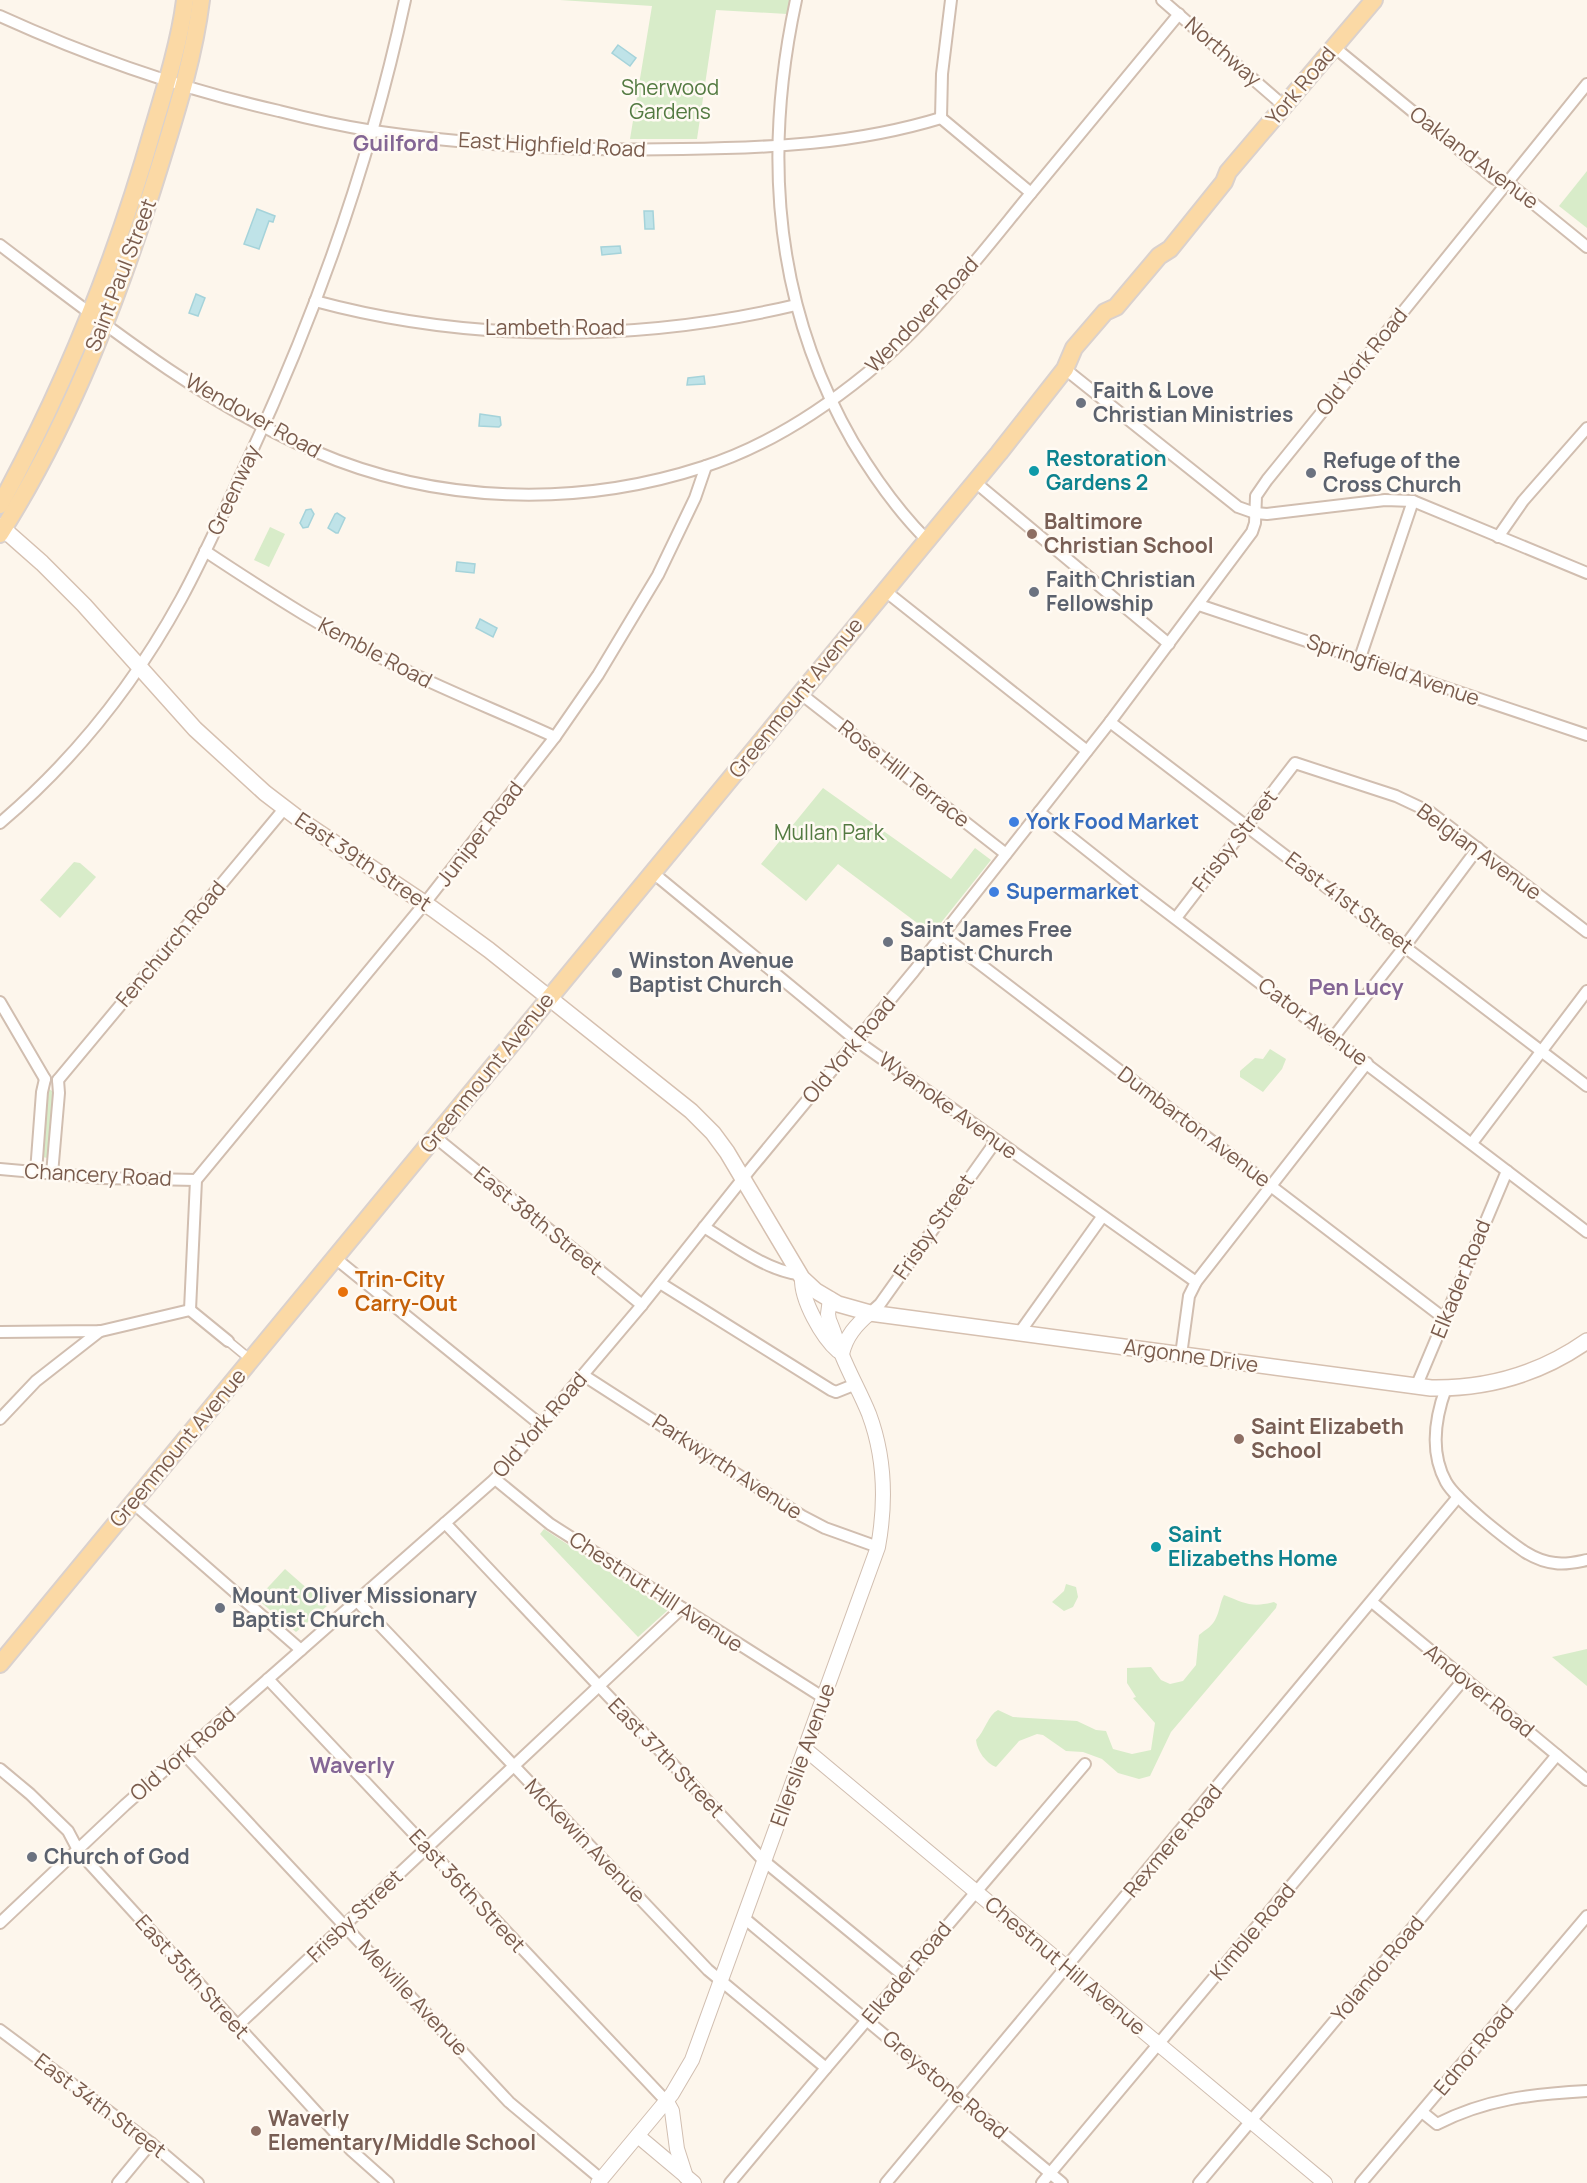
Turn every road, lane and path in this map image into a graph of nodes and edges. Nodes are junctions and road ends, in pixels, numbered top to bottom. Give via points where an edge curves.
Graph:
1 (185, 0) edge
2 (201, 0) edge
3 (405, 0) edge
4 (796, 0) edge
5 (951, 0) edge
6 (1162, 0) edge
7 (1374, 0) edge
8 (1179, 14) junction
9 (0, 16) edge
10 (1334, 47) junction
11 (174, 84) junction
12 (1587, 84) edge
13 (1284, 105) junction
14 (940, 118) junction
15 (371, 131) junction
16 (778, 146) junction
17 (1508, 182) junction
18 (1031, 193) junction
19 (0, 245) edge
20 (1587, 247) edge
21 (315, 301) junction
22 (796, 305) junction
23 (90, 313) junction
24 (104, 324) junction
25 (1065, 369) junction
26 (831, 401) junction
27 (264, 426) junction
28 (1587, 428) edge
29 (706, 466) junction
30 (975, 482) junction
31 (1413, 501) junction
32 (0, 505) edge
33 (1255, 513) junction
34 (1, 530) edge
35 (1498, 537) junction
36 (927, 540) junction
37 (205, 551) junction
38 (1587, 573) edge
39 (884, 590) junction
40 (1199, 605) junction
41 (1170, 644) junction
42 (1360, 658) junction
43 (138, 666) junction
44 (801, 694) junction
45 (1110, 722) junction
46 (1587, 735) edge
47 (555, 737) junction
48 (1087, 751) junction
49 (1295, 763) joint
50 (284, 808) junction
51 (1039, 812) junction
52 (0, 823) edge
53 (1247, 826) junction
54 (1478, 848) junction
55 (1006, 854) junction
56 (652, 872) junction
57 (425, 903) junction
58 (1176, 918) junction
59 (1587, 932) edge
60 (942, 935) junction
61 (1405, 946) junction
62 (1587, 991) edge
63 (550, 997) junction
64 (0, 1002) edge
65 (1332, 1039) junction
66 (857, 1041) junction
67 (1541, 1052) junction
68 (1367, 1063) junction
69 (45, 1079) junction
70 (58, 1080) junction
71 (1587, 1086) edge
72 (435, 1137) junction
73 (996, 1141) junction
74 (1472, 1143) junction
75 (0, 1168) edge
76 (1507, 1171) junction
77 (36, 1172) junction
78 (52, 1174) junction
79 (743, 1179) junction
80 (196, 1180) junction
81 (1271, 1186) junction
82 (1102, 1217) junction
83 (704, 1227) junction
84 (1587, 1232) edge
85 (335, 1258) junction
86 (800, 1276) junction
87 (1196, 1282) junction
88 (660, 1283) junction
89 (830, 1299) junction
90 (642, 1305) junction
91 (190, 1310) junction
92 (870, 1313) junction
93 (1445, 1319) junction
94 (100, 1330) junction
95 (0, 1332) edge
96 (1020, 1332) junction
97 (228, 1341) joint
98 (1587, 1341) edge
99 (842, 1354) junction
100 (1181, 1355) junction
101 (251, 1360) junction
102 (583, 1375) junction
103 (856, 1384) junction
104 (1416, 1387) junction
105 (1446, 1388) junction
106 (0, 1419) edge
107 (541, 1425) junction
108 (495, 1479) junction
109 (1458, 1497) junction
110 (133, 1503) junction
111 (445, 1523) junction
112 (878, 1547) junction
113 (1587, 1560) edge
114 (357, 1601) junction
115 (1372, 1602) junction
116 (682, 1608) junction
117 (301, 1650) junction
118 (0, 1664) edge
119 (268, 1679) junction
120 (1464, 1679) junction
121 (599, 1687) junction
122 (824, 1698) junction
123 (806, 1749) junction
124 (184, 1754) junction
125 (1557, 1755) junction
126 (1085, 1764) dead end
127 (513, 1765) junction
128 (0, 1769) edge
129 (1587, 1780) edge
130 (427, 1847) junction
131 (77, 1848) junction
132 (764, 1861) junction
133 (976, 1891) junction
134 (1587, 1916) edge
135 (744, 1918) junction
136 (0, 1923) edge
137 (346, 1926) junction
138 (1067, 1968) junction
139 (904, 1976) junction
140 (721, 1982) junction
141 (867, 2020) junction
142 (237, 2026) junction
143 (0, 2030) edge
144 (1159, 2044) junction
145 (826, 2068) junction
146 (1587, 2091) edge
147 (959, 2097) junction
148 (667, 2102) junction
149 (1422, 2112) junction
150 (1251, 2121) junction
151 (638, 2136) junction
152 (151, 2143) junction
153 (1050, 2173) junction
154 (690, 2180) edge
155 (600, 2181) edge
156 (118, 2183) edge
157 (198, 2183) edge
158 (388, 2183) edge
159 (730, 2183) edge
160 (886, 2183) edge
161 (1042, 2183) edge
162 (1062, 2183) edge
163 (1199, 2183) edge
164 (1325, 2183) edge
165 (1361, 2183) edge

1 - 11 main road, Saint Paul Street
2 - 11 main road, Saint Paul Street
3 - 15 street, Greenway
4 - 16 street via 783,74
5 - 14 street
6 - 8 street, Northway
7 - 10 main road, York Road
8 - 13 street, Northway
8 - 18 street, Wendover Road
9 - 11 street, East Highfield Road via 83,52
10 - 13 main road, York Road
10 - 17 street, Oakland Avenue via 1495,179
11 - 15 street, East Highfield Road
11 - 23 main road, Saint Paul Street
11 - 24 main road, Saint Paul Street via 147,210
12 - 17 street, Old York Road
13 - 25 main road, York Road via 1170,249 1159,256 1116,307 1114,319 1083,355
14 - 16 street, East Highfield Road via 849,139
14 - 18 street
15 - 16 street, East Highfield Road via 572,149
15 - 21 street, Greenway
16 - 22 street via 783,236
17 - 20 street, Oakland Avenue
17 - 33 street, Old York Road via 1267,480 1256,496
18 - 26 street, Wendover Road via 917,325
19 - 23 street, Wendover Road
21 - 22 street, Lambeth Road via 370,315 434,324 568,333 723,319
21 - 27 street, Greenway
22 - 26 street
23 - 24 street, Wendover Road
23 - 32 main road, Saint Paul Street via 37,434
24 - 27 street, Wendover Road via 173,372
24 - 34 main road, Saint Paul Street via 35,475
25 - 30 main road, York Road
25 - 33 street via 1238,507
26 - 29 street, Wendover Road via 782,431
26 - 36 street via 877,480
27 - 29 street, Wendover Road via 364,470 476,493 585,492 639,484
27 - 37 street, Greenway
28 - 35 street
29 - 47 street, Juniper Road via 658,575 598,675
30 - 36 main road, Greenmount Avenue
30 - 41 street
31 - 33 street via 1385,500
31 - 35 street
31 - 42 street
33 - 40 street, Old York Road via 1251,532
34 - 43 main road, East 39th Street via 61,581
35 - 38 street
36 - 39 main road, Greenmount Avenue
37 - 43 street, Greenway via 177,606
37 - 47 street, Kemble Road via 367,651
39 - 44 main road, Greenmount Avenue
39 - 48 street
40 - 41 street, Old York Road
40 - 42 street, Springfield Avenue
41 - 45 street, Old York Road
42 - 46 street, Springfield Avenue
43 - 50 main road, East 39th Street via 222,756
43 - 52 street, Greenway via 61,766
44 - 55 street, Rose Hill Terrace
44 - 56 main road, Greenmount Avenue
45 - 48 street, Old York Road
45 - 53 street, East 41st Street
47 - 57 street, Juniper Road
48 - 51 street, Old York Road
49 - 53 street, Frisby Street
49 - 54 street, Belgian Avenue via 1418,805
50 - 57 main road, East 39th Street
50 - 70 street, Fenchurch Road
51 - 55 street, Old York Road
51 - 58 street, Cator Avenue
53 - 58 street, Frisby Street
53 - 61 street, East 41st Street
54 - 59 street, Belgian Avenue
54 - 61 street
55 - 60 street, Old York Road
56 - 63 main road, Greenmount Avenue
56 - 66 street, Wyanoke Avenue
57 - 63 main road, East 39th Street
57 - 80 street, Juniper Road
58 - 65 street, Cator Avenue
60 - 66 street, Old York Road
60 - 81 street, Dumbarton Avenue
61 - 65 street
61 - 67 street, East 41st Street
62 - 67 street
63 - 72 main road, Greenmount Avenue
63 - 79 main road, East 39th Street via 701,1120
64 - 69 street
65 - 68 street, Cator Avenue
66 - 73 street, Wyanoke Avenue
66 - 79 street, Old York Road
67 - 71 street, East 41st Street
67 - 74 street
68 - 74 street, Cator Avenue
68 - 81 street
69 - 70 street
69 - 77 street
70 - 78 street
72 - 85 main road, Greenmount Avenue
72 - 90 street, East 38th Street
73 - 82 street, Wyanoke Avenue
73 - 92 street, Frisby Street
74 - 76 street, Cator Avenue
75 - 77 street, Chancery Road
76 - 84 street, Cator Avenue
76 - 93 street, Elkader Road
77 - 78 street, Chancery Road
78 - 80 street, Chancery Road
79 - 83 street, Old York Road
79 - 86 main road
80 - 91 street
81 - 87 street
81 - 93 street, Dumbarton Avenue
82 - 87 street, Wyanoke Avenue
82 - 96 street
83 - 86 street via 767,1263
83 - 88 street, Old York Road
85 - 101 main road, Greenmount Avenue
85 - 107 street
86 - 89 main road, Argonne Drive
86 - 99 street via 806,1302 830,1343
87 - 100 street via 1189,1296
88 - 90 street, Old York Road
88 - 103 street via 831,1390 836,1392
89 - 92 main road, Argonne Drive
89 - 99 street, Ellerslie Avenue via 828,1314
90 - 102 street, Old York Road
91 - 94 street
91 - 97 street
92 - 96 main road, Argonne Drive
92 - 99 street via 849,1336
93 - 104 street, Elkader Road
94 - 95 street
94 - 106 street via 55,1364
96 - 100 main road, Argonne Drive
97 - 101 street
98 - 105 main road, Argonne Drive via 1527,1374
99 - 103 street, Ellerslie Avenue
100 - 104 main road, Argonne Drive
101 - 110 main road, Greenmount Avenue
102 - 107 street, Old York Road
102 - 112 street, Parkwyrth Avenue via 802,1516
103 - 112 street, Ellerslie Avenue via 875,1435 882,1471 883,1512
104 - 105 main road, Argonne Drive
105 - 109 street via 1436,1425 1437,1449 1446,1482
107 - 108 street, Old York Road
108 - 111 street, Old York Road
108 - 116 street, Chestnut Hill Avenue via 540,1518
109 - 113 street via 1526,1553 1555,1563
109 - 115 street, Rexmere Road
110 - 117 street
110 - 118 main road, Greenmount Avenue
111 - 114 street, Old York Road
111 - 121 street, East 37th Street
112 - 122 street, Ellerslie Avenue
114 - 117 street, Old York Road
114 - 127 street, McKewin Avenue
115 - 120 street, Andover Road
115 - 138 street, Rexmere Road
116 - 121 street, Frisby Street
116 - 122 street, Chestnut Hill Avenue
117 - 119 street, Old York Road
119 - 124 street, Old York Road
119 - 130 street, East 36th Street
120 - 125 street, Andover Road
120 - 144 street, Kimble Road
121 - 127 street, Frisby Street
121 - 132 street, East 37th Street
122 - 123 street, Ellerslie Avenue
123 - 132 street, Ellerslie Avenue
123 - 133 street, Chestnut Hill Avenue
124 - 131 street, Old York Road
124 - 137 street, Melville Avenue
125 - 129 street, Andover Road
125 - 150 street, Yolando Road
126 - 133 street, Elkader Road
127 - 130 street, Frisby Street
127 - 140 street, McKewin Avenue
128 - 131 street, East 35th Street via 68,1831
130 - 137 street, Frisby Street
130 - 148 street, East 36th Street
131 - 136 street, Old York Road
131 - 142 street, East 35th Street
132 - 135 street, Ellerslie Avenue
132 - 139 street, East 37th Street
133 - 138 street, Chestnut Hill Avenue
133 - 139 street, Elkader Road
134 - 149 street, Ednor Road
135 - 140 street, Ellerslie Avenue
135 - 141 street, Greystone Road
137 - 142 street, Frisby Street
137 - 155 street, Melville Avenue via 509,2102
138 - 144 street, Chestnut Hill Avenue
138 - 147 street, Rexmere Road
139 - 141 street, Elkader Road
140 - 145 street, McKewin Avenue
140 - 148 street, Ellerslie Avenue via 692,2060
141 - 145 street, Elkader Road
141 - 147 street, Greystone Road
142 - 158 street, East 35th Street via 351,2150
143 - 152 street, East 34th Street
144 - 150 street, Chestnut Hill Avenue
144 - 153 street, Kimble Road
145 - 159 street, Elkader Road
146 - 149 street via 1510,2098 1437,2124
147 - 153 street, Greystone Road
147 - 160 street, Rexmere Road
148 - 151 street, Ellerslie Avenue
148 - 154 street via 672,2111 677,2149
149 - 165 street, Ednor Road
150 - 163 street, Yolando Road
150 - 164 street, Chestnut Hill Avenue
151 - 154 street
151 - 155 street, Ellerslie Avenue
152 - 156 street
152 - 157 street, East 34th Street
153 - 161 street, Kimble Road
153 - 162 street, Greystone Road

